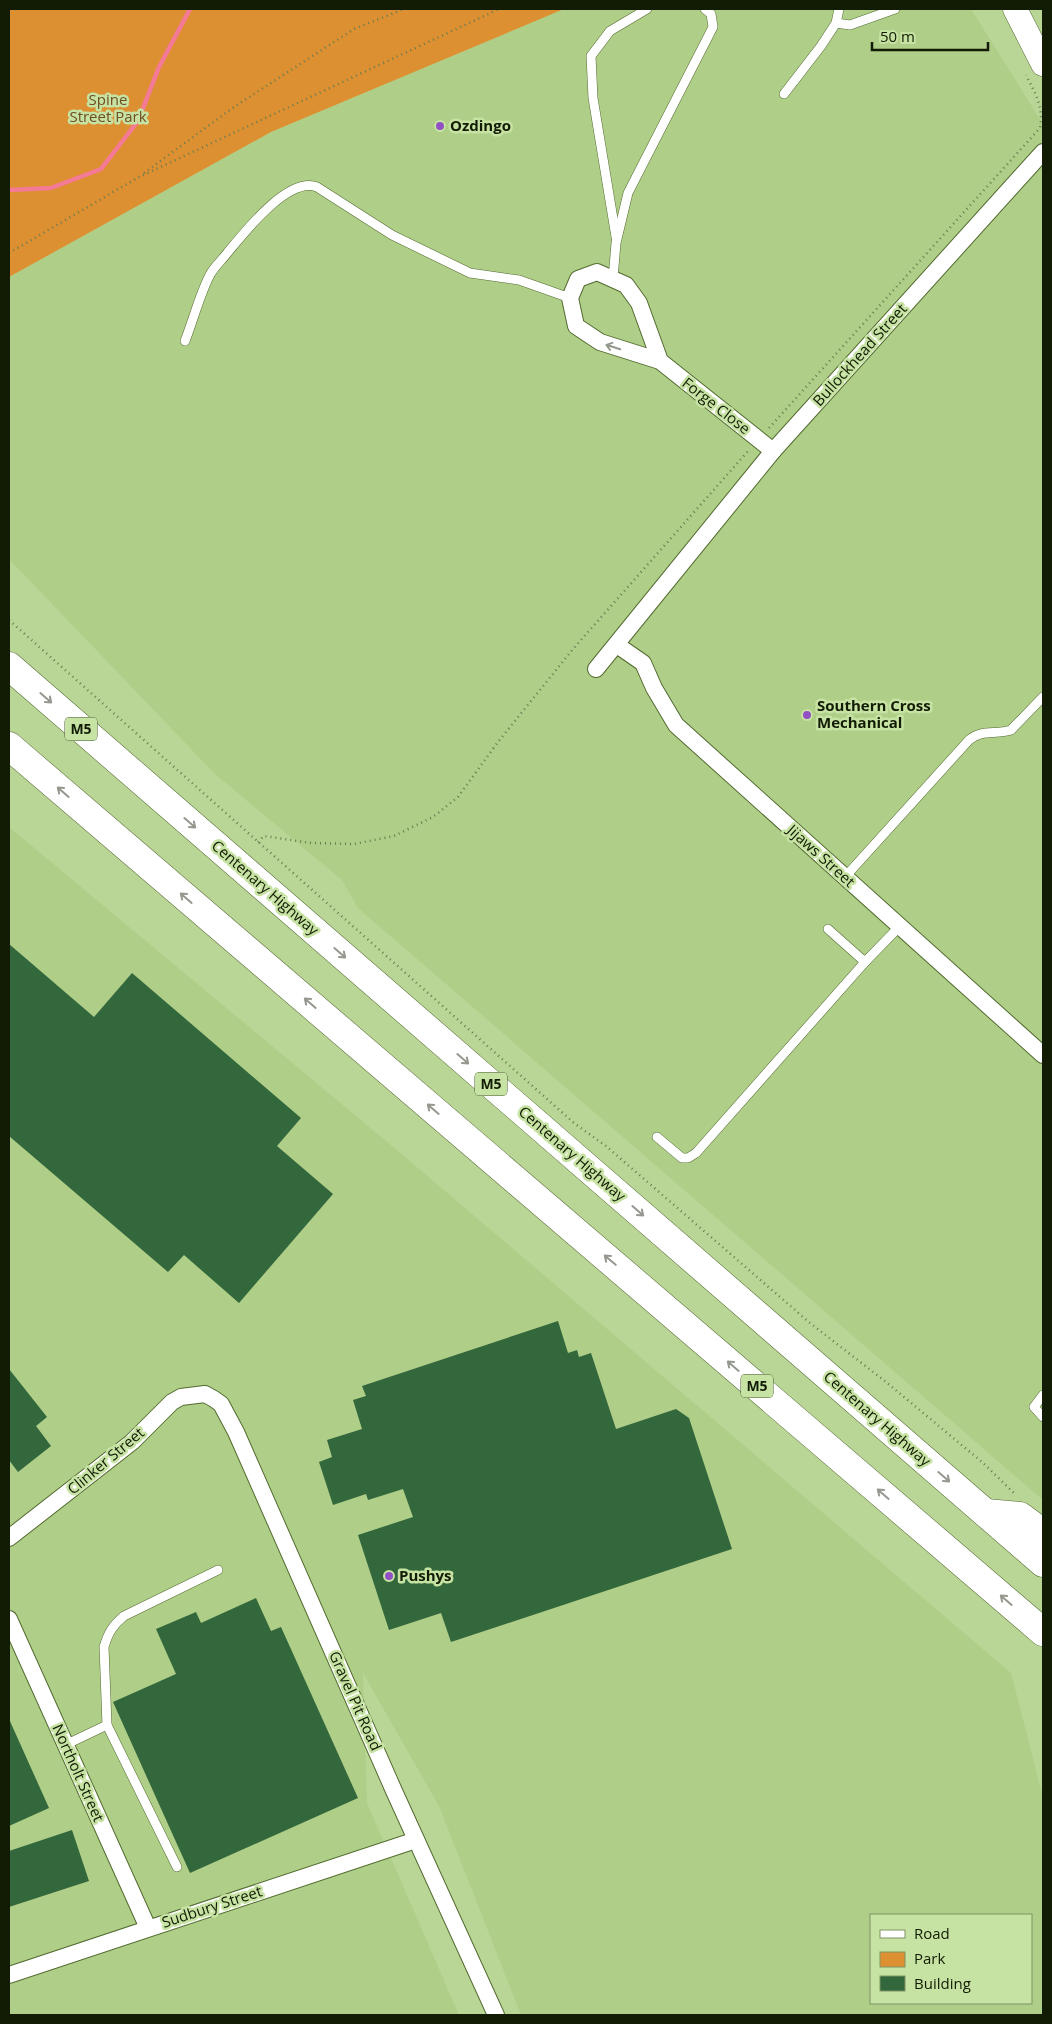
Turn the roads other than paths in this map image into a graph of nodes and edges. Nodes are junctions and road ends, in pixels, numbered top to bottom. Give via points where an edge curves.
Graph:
1 (647, 9) edge
2 (705, 9) edge
3 (840, 9) edge
4 (895, 9) edge
5 (1015, 9) edge
6 (836, 23) junction
7 (1033, 66) edge
8 (784, 94) dead end
9 (1043, 152) edge
10 (616, 242) junction
11 (612, 279) junction
12 (570, 298) junction
13 (185, 341) dead end
14 (660, 361) junction
15 (773, 451) junction
16 (617, 645) junction
17 (9, 666) edge
18 (596, 669) dead end
19 (1043, 697) edge
20 (9, 746) edge
21 (845, 877) junction
22 (900, 926) junction
23 (828, 929) dead end
24 (865, 962) junction
25 (1043, 1055) edge
26 (657, 1137) dead end
27 (205, 1394) joint
28 (1043, 1395) edge
29 (1043, 1417) edge
30 (986, 1513) junction
31 (1043, 1533) edge
32 (9, 1538) edge
33 (1043, 1563) edge
34 (218, 1570) dead end
35 (9, 1618) edge
36 (1043, 1632) edge
37 (107, 1725) junction
38 (65, 1745) junction
39 (416, 1840) junction
40 (177, 1866) dead end
41 (148, 1928) junction
42 (9, 1975) edge
43 (496, 2015) edge

1 - 10 lane via 610,31 591,56 594,98
2 - 10 lane via 712,14 713,27 628,193
3 - 6 lane
4 - 6 lane via 850,25
5 - 7 street
6 - 8 lane
9 - 15 street, Bullockhead Street
10 - 11 lane
11 - 12 street via 596,272 578,279
11 - 14 street via 626,285 639,303
12 - 13 lane via 519,280 470,273 392,235 317,187 303,186 282,197 255,220 212,273
14 -> 12 street, Forge Close via 600,342 576,326
14 - 15 street, Forge Close
15 - 16 street, Bullockhead Street
16 - 18 street
16 - 21 street, Jijaws Street via 643,663 676,726
17 -> 30 highway, Centenary Highway / M5
19 - 21 lane via 1011,730 982,732 969,740
36 -> 20 highway, M5
21 - 22 street, Jijaws Street
22 - 24 lane
22 - 25 street, Jijaws Street
23 - 24 lane
24 - 26 lane via 696,1153 682,1158
27 - 32 street, Clinker Street via 191,1394 172,1402 132,1442
27 - 39 street, Gravel Pit Road via 221,1404 228,1415
28 - 29 lane via 1034,1407
30 - 31 highway via 1020,1516
30 - 33 highway, Centenary Highway / M5
34 - 37 lane via 114,1624 104,1647
35 - 38 street, Northolt Street
37 - 38 lane
37 - 40 lane
38 - 41 street, Northolt Street
39 - 41 street, Sudbury Street
39 - 43 street, Gravel Pit Road
41 - 42 street, Sudbury Street

